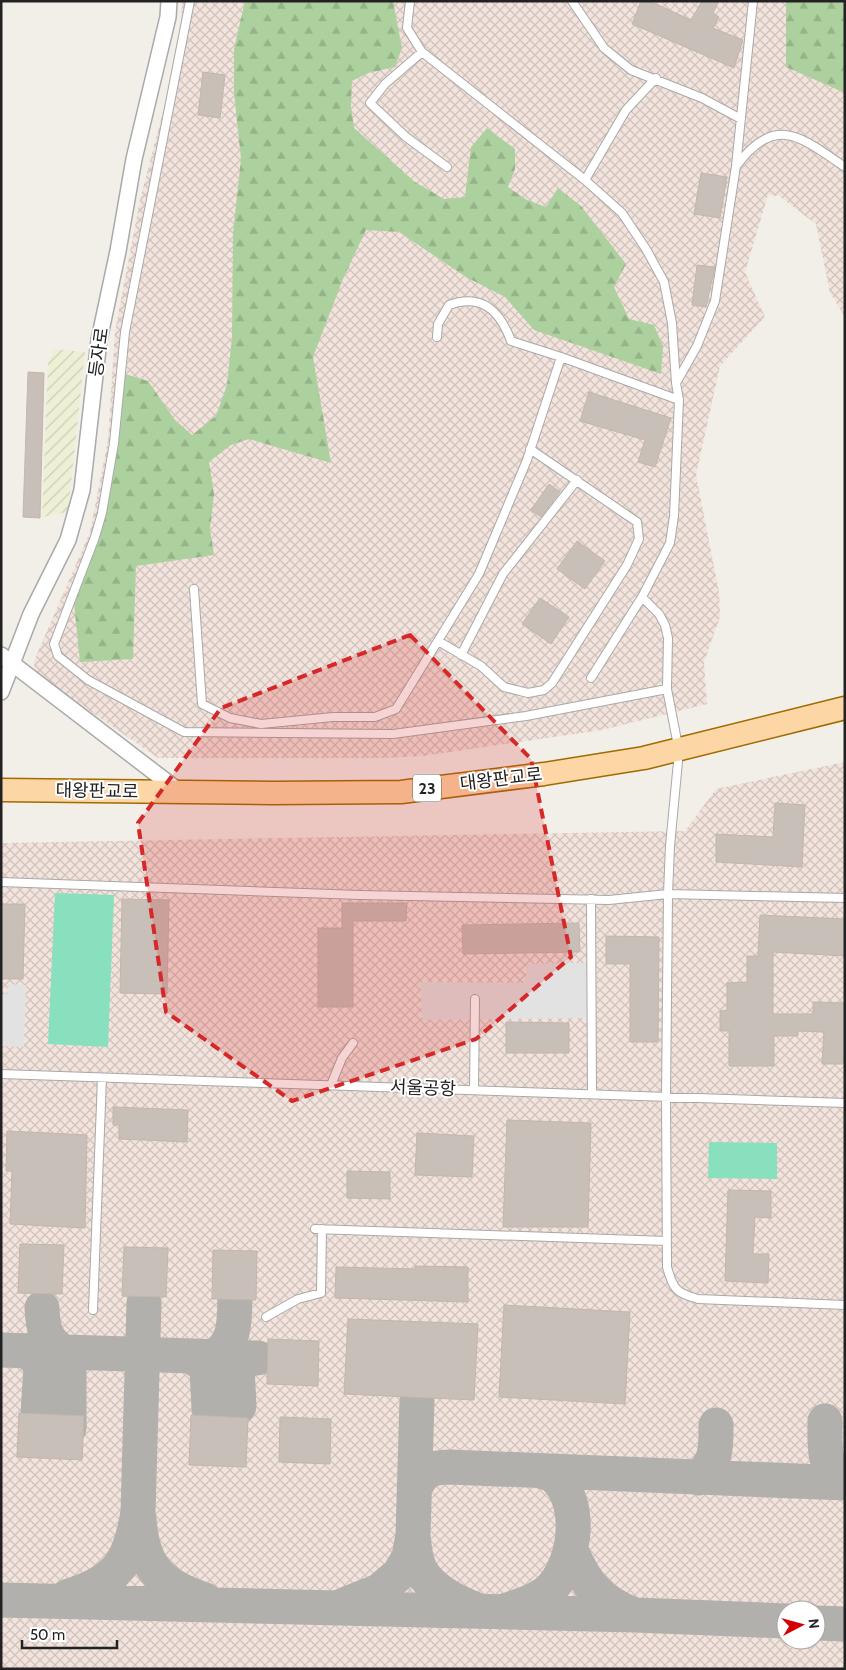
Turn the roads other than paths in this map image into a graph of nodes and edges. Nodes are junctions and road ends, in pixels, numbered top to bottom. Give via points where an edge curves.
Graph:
1 (169, 1) edge
2 (190, 1) edge
3 (410, 1) edge
4 (572, 1) edge
5 (753, 1) edge
6 (422, 52) junction
7 (656, 78) junction
8 (741, 119) junction
9 (736, 166) junction
10 (447, 167) dead end
11 (845, 167) edge
12 (585, 180) junction
13 (437, 337) dead end
14 (561, 357) junction
15 (676, 383) junction
16 (679, 400) junction
17 (530, 449) junction
18 (577, 480) junction
19 (194, 588) dead end
20 (642, 597) junction
21 (438, 641) junction
22 (461, 655) junction
23 (5, 660) edge
24 (592, 678) dead end
25 (667, 689) junction
26 (1, 692) edge
27 (845, 708) edge
28 (679, 751) junction
29 (1, 790) edge
30 (180, 792) junction
31 (1, 882) edge
32 (668, 894) junction
33 (845, 898) edge
34 (591, 900) junction
35 (475, 999) dead end
36 (353, 1043) dead end
37 (1, 1074) edge
38 (102, 1078) junction
39 (331, 1085) junction
40 (474, 1090) junction
41 (592, 1094) junction
42 (666, 1097) junction
43 (845, 1103) edge
44 (667, 1242) junction
45 (845, 1305) edge
46 (93, 1310) dead end
47 (266, 1317) dead end

1 - 23 street, 등자로 via 99,340 82,490 68,540
2 - 25 lane via 125,332 114,442 102,513 54,644 58,656 88,680 184,732 393,734 526,716
3 - 6 lane via 406,28
4 - 7 lane via 604,48 631,70
5 - 8 lane
6 - 10 lane via 384,84 370,103 406,137
6 - 12 lane
7 - 8 lane
7 - 12 lane via 626,110
8 - 9 lane
9 - 11 lane via 751,147 769,136 787,135 806,142
9 - 15 lane via 715,301 697,346
12 - 15 lane via 622,213 664,282 672,323
13 - 14 lane via 438,324 449,304 460,300 476,302 493,308 505,324 511,341
14 - 16 lane
14 - 17 lane
15 - 16 lane
16 - 20 lane via 670,542
17 - 18 lane
17 - 21 lane via 479,574
18 - 22 lane via 503,574
18 - 22 lane via 637,522 639,539 627,565 552,683 544,690 528,693 504,687 481,666
19 - 21 lane via 202,704 230,718 260,724 333,717 375,717 396,709
20 - 24 lane
20 - 25 lane via 666,625
21 - 22 lane
23 - 26 street, 등자로
23 - 30 street
25 - 28 lane
27 - 28 main road, 대왕판교로 / 23
28 - 30 main road, 대왕판교로 / 23 via 544,774 401,792
28 - 32 lane
29 - 30 main road, 대왕판교로 / 23
31 - 34 lane
32 - 33 lane
32 - 34 lane
32 - 42 lane
34 - 41 lane
35 - 40 lane
36 - 39 lane via 342,1058
37 - 38 lane, 서울공항
38 - 39 lane, 서울공항
38 - 46 lane
39 - 40 lane, 서울공항
40 - 41 lane, 서울공항
41 - 42 lane, 서울공항
42 - 43 lane, 서울공항
42 - 44 lane
44 - 45 lane via 672,1285 682,1295 698,1299
44 - 47 lane via 318,1229 320,1292 298,1299

